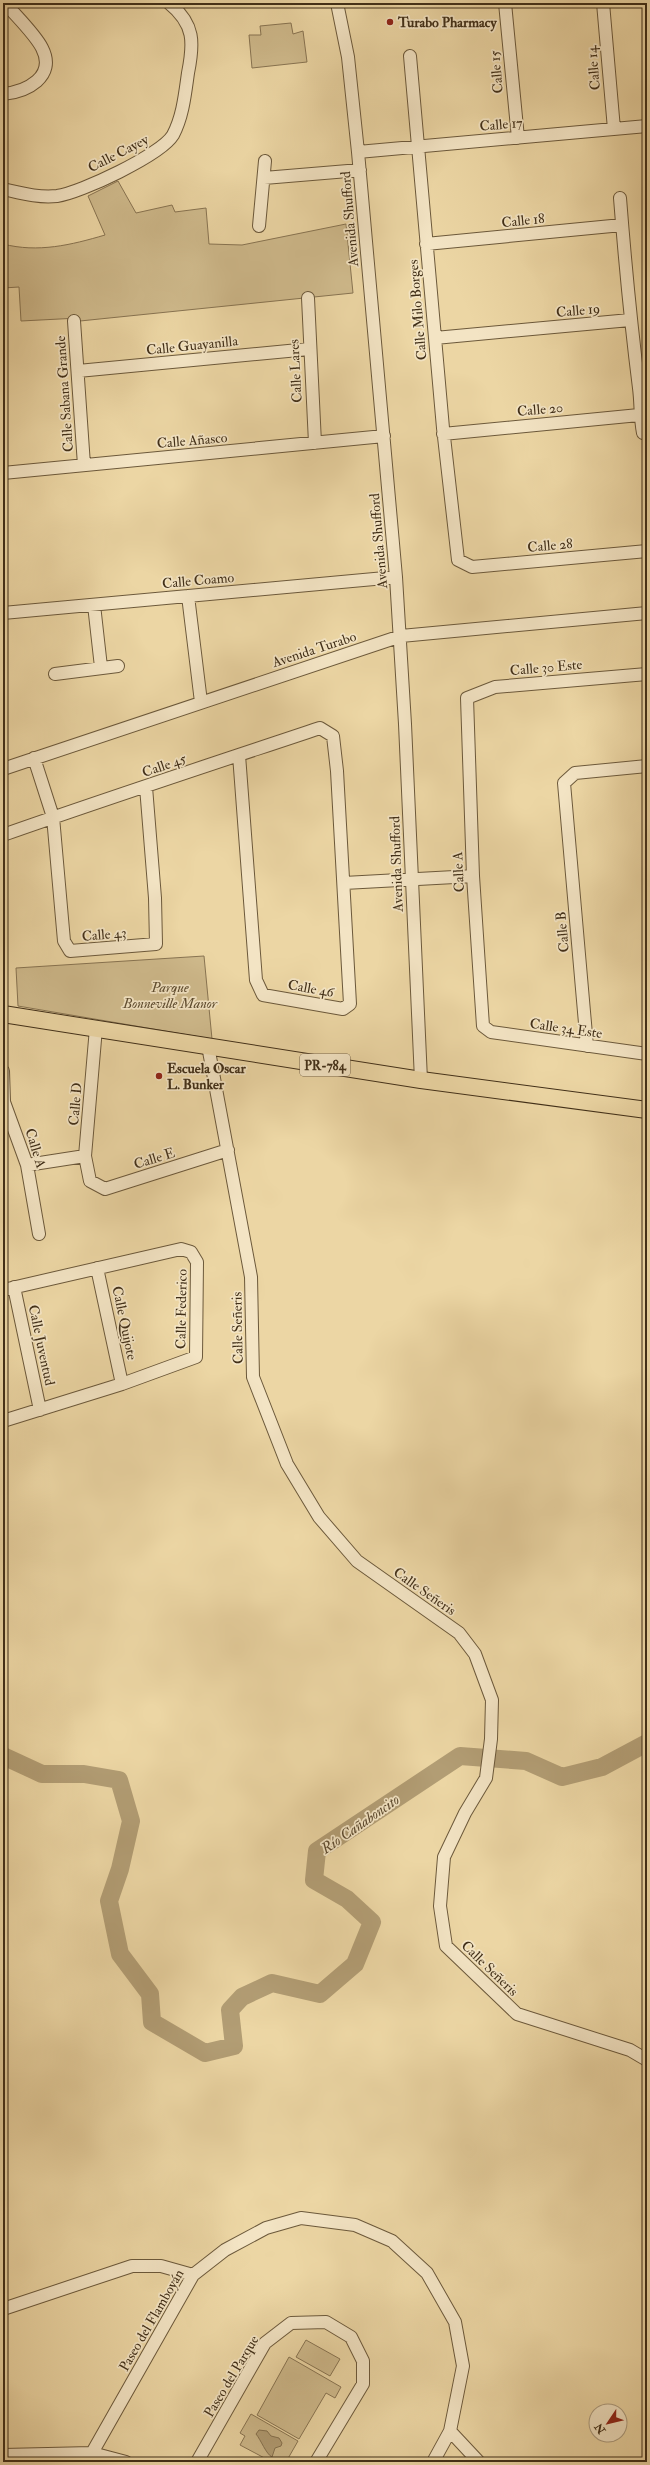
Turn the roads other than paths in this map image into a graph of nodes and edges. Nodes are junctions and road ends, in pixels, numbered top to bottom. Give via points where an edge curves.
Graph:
1 (5, 3) edge
2 (169, 3) edge
3 (337, 3) edge
4 (505, 3) edge
5 (602, 3) edge
6 (410, 56) dead end
7 (3, 94) edge
8 (647, 126) edge
9 (614, 129) junction
10 (518, 138) junction
11 (418, 147) junction
12 (358, 152) junction
13 (266, 161) dead end
14 (360, 170) junction
15 (264, 178) junction
16 (3, 189) edge
17 (620, 198) dead end
18 (622, 225) junction
19 (259, 226) dead end
20 (426, 244) junction
21 (308, 298) dead end
22 (630, 320) junction
23 (74, 321) dead end
24 (435, 338) junction
25 (309, 349) junction
26 (78, 372) junction
27 (639, 415) junction
28 (644, 433) dead end
29 (443, 434) junction
30 (384, 436) junction
31 (315, 443) junction
32 (84, 465) junction
33 (3, 473) edge
34 (647, 551) edge
35 (458, 560) joint
36 (396, 577) junction
37 (188, 596) junction
38 (94, 605) junction
39 (3, 613) edge
40 (647, 613) edge
41 (401, 636) junction
42 (118, 666) dead end
43 (101, 667) junction
44 (55, 674) dead end
45 (647, 674) edge
46 (201, 702) junction
47 (468, 716) joint
48 (333, 736) joint
49 (238, 755) junction
50 (34, 758) junction
51 (647, 766) edge
52 (3, 769) edge
53 (146, 787) junction
54 (53, 817) junction
55 (3, 835) edge
56 (473, 876) junction
57 (412, 880) junction
58 (344, 883) junction
59 (3, 1014) edge
60 (483, 1026) joint
61 (96, 1028) junction
62 (208, 1046) junction
63 (587, 1046) junction
64 (647, 1054) edge
65 (3, 1071) edge
66 (420, 1080) junction
67 (4, 1103) edge
68 (647, 1110) edge
69 (228, 1150) junction
70 (85, 1156) junction
71 (27, 1165) junction
72 (90, 1181) joint
73 (40, 1234) dead end
74 (97, 1268) junction
75 (9, 1289) edge
76 (122, 1384) junction
77 (40, 1410) junction
78 (3, 1421) edge
79 (647, 2060) edge
80 (193, 2275) junction
81 (3, 2309) edge
82 (450, 2431) junction
83 (4, 2451) edge
84 (92, 2453) junction
85 (126, 2462) edge
86 (197, 2462) edge
87 (316, 2462) edge
88 (433, 2462) edge
89 (479, 2462) edge

1 - 7 street via 42,48 46,64 41,76 32,86 20,93
2 - 16 street, Calle Cayey via 179,11 192,38 182,114 172,136 155,153 73,193 36,197
3 - 12 street, Avenida Shufford via 348,58
4 - 10 street, Calle 15
5 - 9 street, Calle 14
6 - 11 street, Calle Milo Borges
8 - 9 street, Calle 17
9 - 10 street, Calle 17
10 - 11 street, Calle 17
11 - 12 street, Calle 17
11 - 20 street, Calle Milo Borges
12 - 14 street, Avenida Shufford
13 - 15 street
14 - 15 street
14 - 30 street, Avenida Shufford
15 - 19 street
17 - 18 street
18 - 20 street, Calle 18
18 - 22 street
20 - 24 street, Calle Milo Borges
21 - 25 street, Calle Lares
22 - 24 street, Calle 19
22 - 27 street via 639,390
23 - 26 street, Calle Sabana Grande
24 - 29 street, Calle Milo Borges
25 - 26 street, Calle Guayanilla
25 - 31 street, Calle Lares
26 - 32 street, Calle Sabana Grande
27 - 28 street
27 - 29 street, Calle 20
29 - 35 street, Calle Milo Borges
30 - 31 street, Calle Añasco
30 - 36 street, Avenida Shufford
31 - 32 street, Calle Añasco
32 - 33 street, Calle Añasco
34 - 35 street, Calle 28 via 472,567
36 - 37 street, Calle Coamo
36 - 41 street, Avenida Shufford
37 - 38 street, Calle Coamo
37 - 46 street
38 - 39 street, Calle Coamo
38 - 43 street
40 - 41 street, Avenida Turabo
41 - 46 street, Avenida Turabo
41 - 57 street, Avenida Shufford
42 - 43 street
43 - 44 street
45 - 47 street, Calle 30 Este via 496,687 467,698
46 - 50 street, Avenida Turabo
47 - 56 street, Calle A
48 - 49 street, Calle 45 via 320,728
48 - 58 street, Calle 46
49 - 53 street, Calle 45
49 - 58 street, Calle 46 via 256,980 263,995 344,1009 350,1004
50 - 52 street, Avenida Turabo
50 - 54 street, Calle 43
51 - 63 street, Calle B via 575,773 564,783
53 - 54 street, Calle 45
53 - 54 street, Calle 43 via 156,944 70,951 64,942
54 - 55 street, Calle 45
56 - 57 street
56 - 60 street, Calle A
57 - 58 street
57 - 66 street, Avenida Shufford
59 - 61 main road, PR-784 / PR-784
60 - 63 street, Calle 34 Este via 491,1032
61 - 62 main road, PR-784 / PR-784
61 - 70 street, Calle D
62 - 66 main road, PR-784 / PR-784
62 - 69 street, Calle Señeris
63 - 64 street, Calle 34 Este
65 - 67 street, Calle A
66 - 68 main road, PR-784 / PR-784
67 - 71 street, Calle A
69 - 72 street, Calle E via 105,1189
69 - 79 street, Calle Señeris via 251,1277 253,1378 287,1464 319,1517 357,1561 459,1633 475,1654 492,1700 491,1740 486,1778 465,1813 444,1857 440,1906 446,1946 517,2014 630,2050
70 - 71 street
70 - 72 street, Calle D
71 - 73 street, Calle A
74 - 75 street, Calle Federico
74 - 76 street, Calle Quijote
74 - 76 street, Calle Federico via 181,1249 191,1252 196,1262 196,1357
75 - 77 street, Calle Juventud
76 - 77 street, Calle Federico
77 - 78 street, Calle Federico
80 - 81 street via 161,2266 132,2266
80 - 82 street, Paseo del Flamboyán via 225,2250 266,2228 301,2218 355,2225 392,2241 427,2273 455,2322 464,2366
80 - 84 street, Paseo del Flamboyán
82 - 88 street, Paseo del Flamboyán
82 - 89 street
83 - 84 street
84 - 85 street
86 - 87 street, Paseo del Parque via 265,2343 291,2323 326,2322 351,2337 363,2361 363,2384

